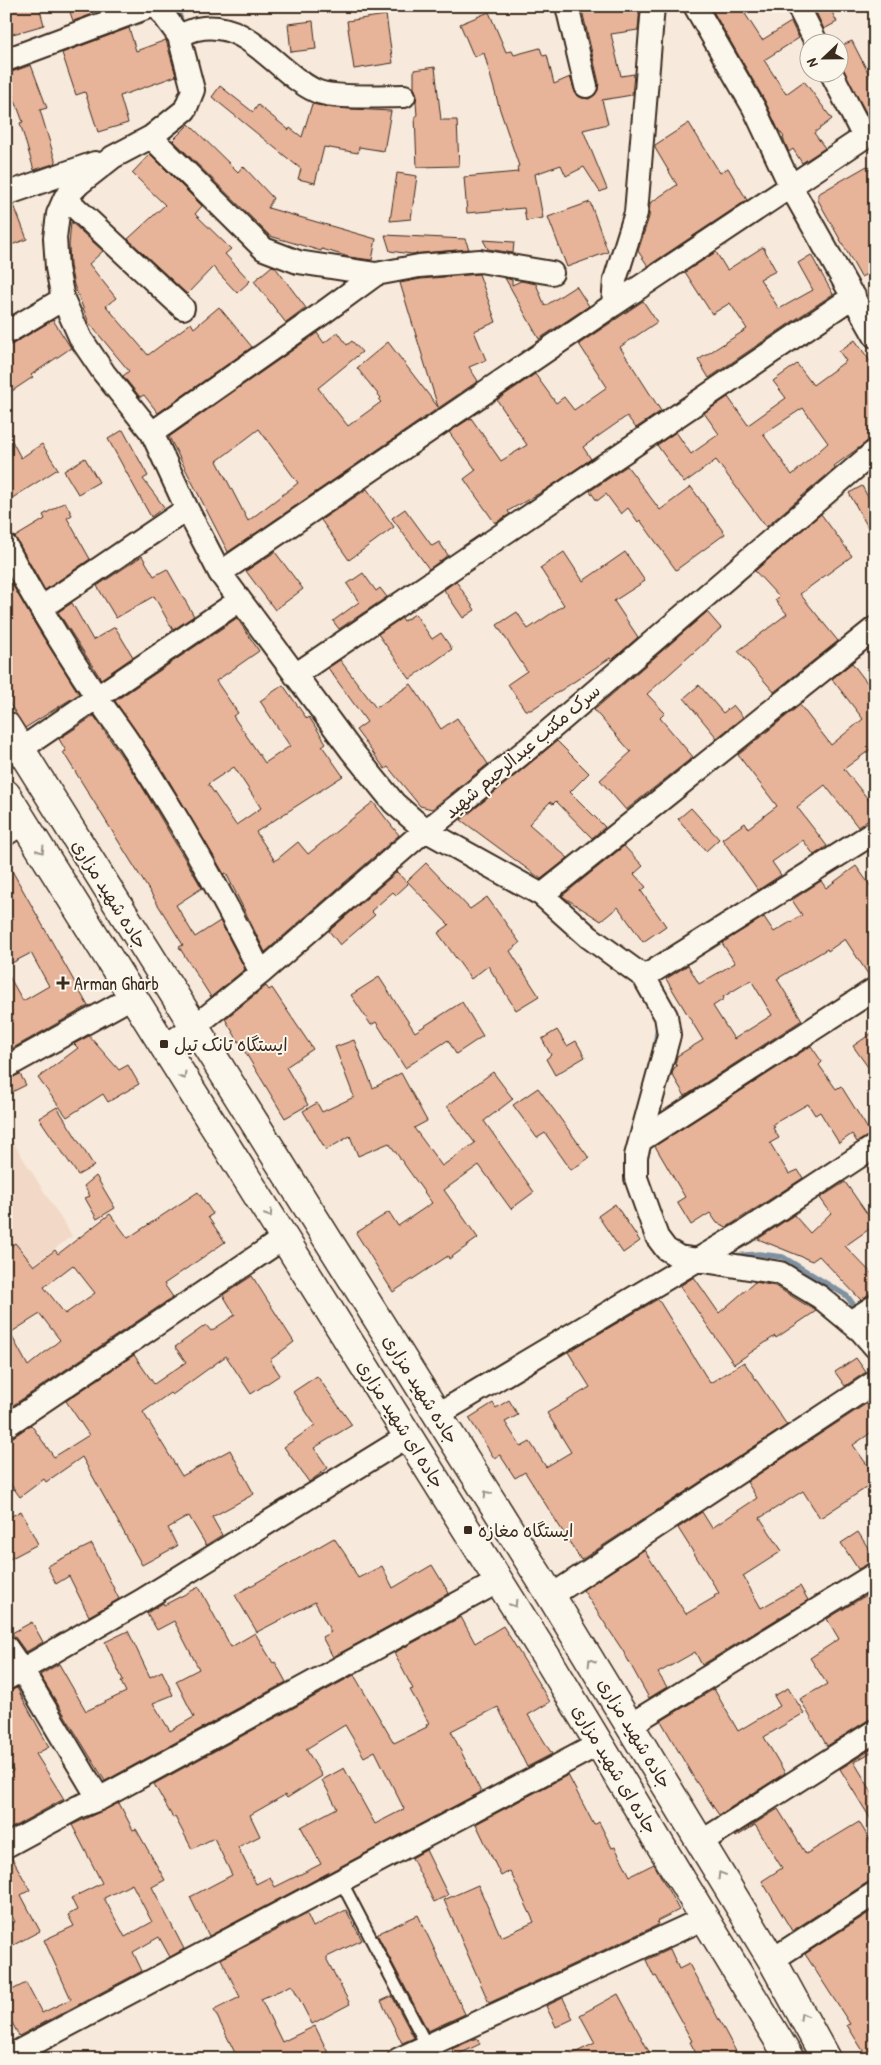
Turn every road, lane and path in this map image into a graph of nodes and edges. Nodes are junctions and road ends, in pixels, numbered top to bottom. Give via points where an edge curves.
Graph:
1 (151, 6) edge
2 (157, 6) edge
3 (567, 6) edge
4 (653, 6) edge
5 (695, 6) edge
6 (798, 6) edge
7 (811, 32) edge
8 (179, 36) junction
9 (6, 60) edge
10 (837, 82) edge
11 (586, 86) dead end
12 (404, 96) dead end
13 (869, 134) edge
14 (152, 137) junction
15 (113, 157) junction
16 (791, 187) junction
17 (6, 194) edge
18 (65, 198) junction
19 (552, 273) dead end
20 (376, 274) junction
21 (854, 296) junction
22 (63, 299) junction
23 (613, 305) junction
24 (183, 308) dead end
25 (6, 333) edge
26 (875, 336) edge
27 (152, 433) junction
28 (875, 451) edge
29 (187, 509) junction
30 (6, 546) edge
31 (220, 573) junction
32 (240, 600) junction
33 (40, 608) junction
34 (875, 628) edge
35 (295, 675) junction
36 (97, 698) junction
37 (6, 726) edge
38 (21, 749) junction
39 (6, 794) edge
40 (15, 828) edge
41 (425, 830) junction
42 (875, 832) edge
43 (542, 894) junction
44 (261, 973) junction
45 (644, 977) junction
46 (875, 989) edge
47 (132, 997) junction
48 (194, 1027) junction
49 (164, 1046) junction
50 (6, 1067) edge
51 (640, 1140) junction
52 (875, 1146) edge
53 (284, 1238) junction
54 (697, 1260) junction
55 (875, 1306) edge
56 (850, 1322) junction
57 (875, 1347) edge
58 (875, 1382) edge
59 (437, 1414) junction
60 (6, 1426) edge
61 (408, 1436) junction
62 (875, 1574) edge
63 (499, 1580) junction
64 (551, 1596) junction
65 (6, 1647) edge
66 (14, 1674) edge
67 (630, 1725) junction
68 (875, 1731) edge
69 (599, 1744) junction
70 (99, 1799) junction
71 (701, 1842) junction
72 (6, 1846) edge
73 (340, 1881) junction
74 (875, 1893) edge
75 (705, 1918) junction
76 (772, 1960) junction
77 (427, 2046) junction
78 (6, 2058) edge
79 (399, 2059) edge
80 (790, 2059) edge
81 (826, 2059) edge

1 - 9 street
2 - 8 street
3 - 11 street
4 - 23 street via 636,213 616,280
5 - 16 street via 754,108
6 - 7 street
8 - 12 street via 196,29 219,28 245,37 317,92
8 - 14 street via 193,90 185,110
10 - 13 street
13 - 16 street
14 - 15 street
14 - 20 street via 264,249 298,262
15 - 17 street
15 - 18 street
16 - 21 street
16 - 23 street
18 - 22 street via 58,214 55,238
18 - 24 street
19 - 20 street via 480,261 419,266
20 - 27 street
21 - 26 street
21 - 35 street
22 - 25 street
22 - 27 street via 81,339
23 - 31 street
27 - 29 street
28 - 41 street, سرک مکتب عبدالرحیم شهید via 530,747
29 - 31 street
29 - 33 street
30 - 33 street
31 - 32 street
32 - 35 street
32 - 36 street
33 - 36 street
34 - 43 street
35 - 41 street via 394,803
36 - 38 street
36 - 44 street via 133,747 198,852
37 - 38 main road, جاده شهید مزاری
38 - 48 main road, جاده شهید مزاری
39 - 40 main road, جاده ای شهید مزاری
40 -> 47 main road, جاده ای شهید مزاری
41 - 43 street
41 - 44 street, سرک مکتب عبدالرحیم شهید
42 - 45 street
43 - 45 street via 589,937
44 - 48 street, سرک مکتب عبدالرحیم شهید
45 - 51 street via 666,1016 670,1035
46 - 51 street
47 - 49 main road, جاده ای شهید مزاری
47 - 50 street
48 - 49 street, سرک مکتب عبدالرحیم شهید
48 - 59 main road, جاده شهید مزاری
49 -> 53 main road, جاده ای شهید مزاری
51 - 54 street via 636,1178 657,1237 666,1249 679,1257
52 - 54 street
53 - 60 street
53 - 61 main road, جاده ای شهید مزاری
54 - 56 street via 780,1273 820,1297
54 - 59 street
55 - 56 street
56 - 57 street
58 - 64 street
64 -> 59 main road, جاده شهید مزاری
61 - 63 main road, جاده ای شهید مزاری
61 - 66 street via 140,1601
62 - 67 street
63 -> 69 main road, جاده ای شهید مزاری
63 - 70 street
67 -> 64 main road, جاده شهید مزاری
65 - 66 street
66 - 70 street
67 - 71 main road, جاده شهید مزاری
68 - 71 street
69 - 73 street
69 - 75 main road, جاده ای شهید مزاری
70 - 72 street
76 -> 71 main road, جاده شهید مزاری
73 - 77 lane
73 - 78 street
74 - 76 street
75 - 77 street
75 - 80 main road, جاده ای شهید مزاری
81 -> 76 main road, جاده شهید مزاری
77 - 79 street

